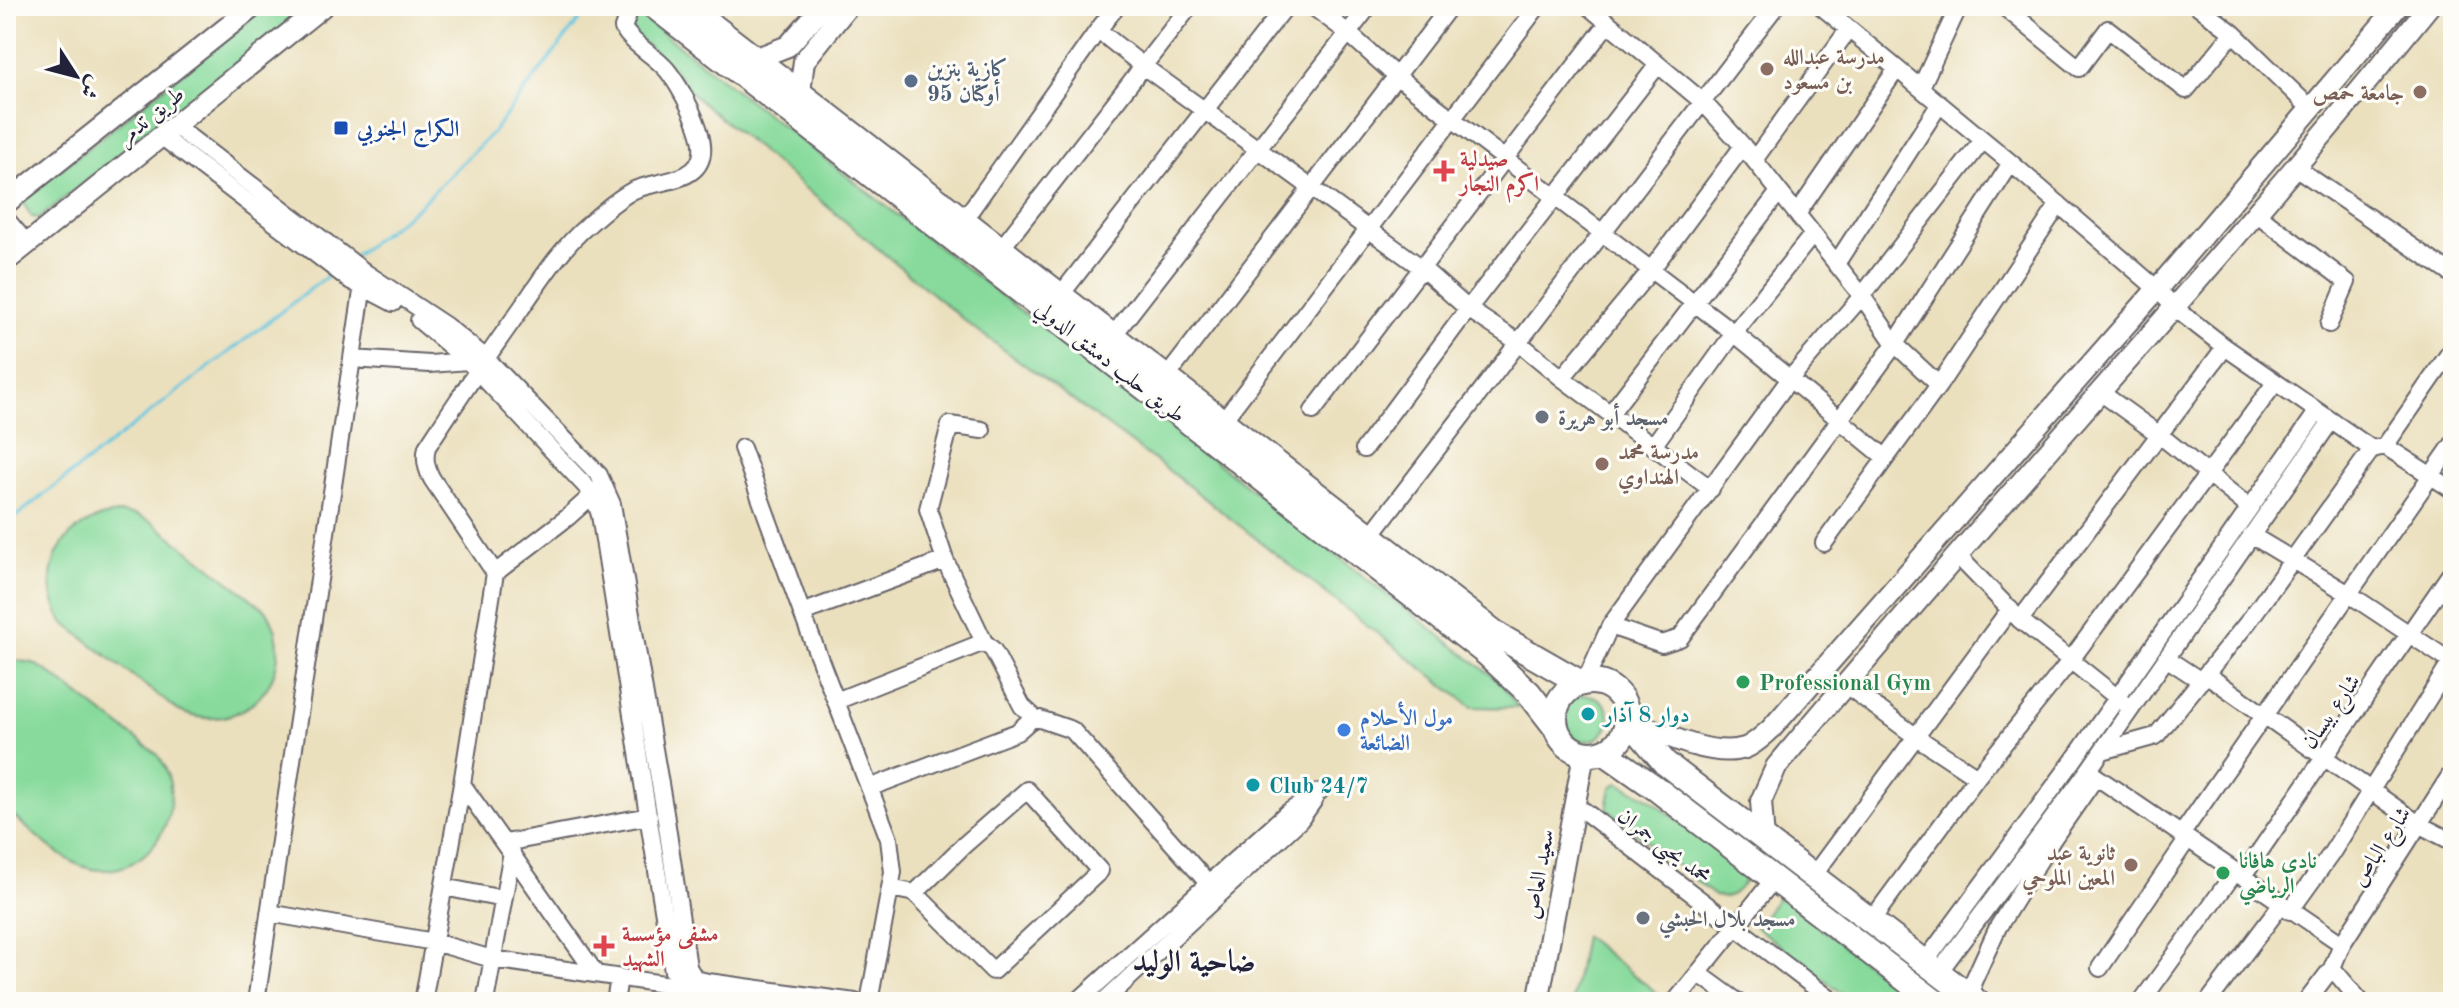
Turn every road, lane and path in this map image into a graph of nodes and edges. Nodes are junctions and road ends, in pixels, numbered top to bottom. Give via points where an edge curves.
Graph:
1 (254, 6) edge
2 (323, 6) edge
3 (631, 6) edge
4 (654, 6) edge
5 (687, 6) edge
6 (823, 6) edge
7 (848, 6) edge
8 (1117, 6) edge
9 (1190, 6) edge
10 (1286, 6) edge
11 (1312, 6) edge
12 (1369, 6) edge
13 (1450, 6) edge
14 (1538, 6) edge
15 (1588, 6) edge
16 (1776, 6) edge
17 (1821, 6) edge
18 (1959, 6) edge
19 (2003, 6) edge
20 (2198, 6) edge
21 (2398, 6) edge
22 (2429, 6) edge
23 (1608, 23) junction
24 (1098, 30) junction
25 (1848, 30) junction
26 (1347, 32) junction
27 (2233, 33) junction
28 (757, 58) junction
29 (1143, 66) junction
30 (1657, 66) junction
31 (1896, 70) junction
32 (1396, 76) junction
33 (1921, 87) junction
34 (800, 92) junction
35 (1703, 102) junction
36 (1939, 105) junction
37 (2311, 109) junction
38 (1206, 110) junction
39 (1452, 119) junction
40 (168, 131) junction
41 (1983, 140) junction
42 (1743, 146) junction
43 (1258, 149) junction
44 (1505, 159) junction
45 (1754, 160) junction
46 (2011, 163) junction
47 (2295, 167) junction
48 (1311, 187) junction
49 (1779, 192) junction
50 (1556, 198) junction
51 (6, 203) edge
52 (2059, 204) junction
53 (2256, 213) junction
54 (1797, 214) junction
55 (6, 219) edge
56 (963, 221) junction
57 (1368, 230) junction
58 (1602, 233) junction
59 (1813, 234) junction
60 (27, 244) junction
61 (1000, 250) junction
62 (6, 261) edge
63 (1836, 264) junction
64 (1422, 268) junction
65 (1651, 270) junction
66 (2453, 275) edge
67 (363, 280) junction
68 (2157, 289) junction
69 (1862, 296) junction
70 (1059, 297) junction
71 (1693, 302) junction
72 (1468, 309) junction
73 (2176, 309) junction
74 (2329, 324) dead end
75 (1734, 333) junction
76 (1112, 337) junction
77 (1518, 342) junction
78 (1895, 344) junction
79 (2225, 347) junction
80 (2453, 348) edge
81 (352, 359) junction
82 (477, 364) junction
83 (1166, 378) junction
84 (1562, 378) junction
85 (1789, 380) junction
86 (2275, 383) junction
87 (1939, 385) junction
88 (2100, 392) junction
89 (1313, 411) dead end
90 (1610, 414) junction
91 (2324, 417) junction
92 (1839, 421) junction
93 (1222, 422) junction
94 (982, 430) dead end
95 (2161, 436) junction
96 (2453, 444) edge
97 (1653, 446) junction
98 (2378, 447) junction
99 (742, 448) dead end
100 (1364, 449) dead end
101 (1886, 458) junction
102 (2207, 473) junction
103 (2430, 475) junction
104 (599, 489) junction
105 (1711, 489) junction
106 (2453, 490) edge
107 (2250, 508) junction
108 (1371, 535) junction
109 (2251, 535) junction
110 (1824, 543) dead end
111 (1957, 555) junction
112 (945, 560) junction
113 (2291, 560) junction
114 (2453, 570) edge
115 (495, 573) junction
116 (2349, 594) junction
117 (802, 613) junction
118 (2015, 615) junction
119 (1610, 626) junction
120 (2410, 635) junction
121 (984, 642) junction
122 (2166, 658) junction
123 (2070, 661) junction
124 (2452, 661) edge
125 (2203, 678) junction
126 (1583, 682) junction
127 (1845, 684) junction
128 (2117, 698) junction
129 (836, 701) junction
130 (2131, 709) junction
131 (1034, 717) junction
132 (2263, 717) junction
133 (1628, 719) junction
134 (1556, 728) junction
135 (1915, 736) junction
136 (2102, 751) junction
137 (1594, 754) junction
138 (2325, 757) junction
139 (2453, 771) edge
140 (2092, 774) junction
141 (1977, 777) junction
142 (462, 784) junction
143 (869, 788) junction
144 (2372, 790) junction
145 (1584, 811) junction
146 (649, 816) junction
147 (2420, 825) junction
148 (2184, 837) junction
149 (1764, 840) junction
150 (2453, 842) edge
151 (509, 848) junction
152 (2238, 875) junction
153 (1813, 876) junction
154 (1774, 879) junction
155 (1209, 884) junction
156 (444, 887) junction
157 (890, 888) junction
158 (915, 893) junction
159 (503, 899) junction
160 (2286, 908) junction
161 (269, 913) junction
162 (1871, 921) junction
163 (1735, 926) junction
164 (434, 942) junction
165 (2342, 944) junction
166 (492, 959) junction
167 (1932, 967) junction
168 (2100, 968) dead end
169 (2332, 968) junction
170 (1698, 973) junction
171 (596, 974) junction
172 (619, 978) junction
173 (689, 988) edge
174 (1816, 997) edge
175 (1110, 1001) edge
176 (1976, 1001) edge
177 (256, 1002) edge
178 (423, 1002) edge
179 (485, 1002) edge
180 (615, 1002) edge
181 (752, 1002) edge
182 (855, 1002) edge
183 (869, 1002) edge
184 (1077, 1002) edge
185 (1538, 1002) edge
186 (1551, 1002) edge
187 (1675, 1002) edge
188 (1738, 1002) edge
189 (1834, 1002) edge
190 (1935, 1002) edge
191 (2141, 1002) edge
192 (2208, 1002) edge
193 (2306, 1002) edge
194 (2361, 1002) edge

1 - 51 main road, طريق تدمر
2 - 40 main road, طريق تدمر
3 - 82 street via 623,28 666,69 683,95 699,131 703,152 698,165 686,175 633,190 573,238
4 - 134 highway, طريق حلب دمشق الدولي via 1486,653 1529,693
5 - 28 highway, طريق حلب دمشق الدولي
6 - 28 main road via 788,46
7 - 34 main road via 804,61
8 - 24 street
9 - 29 street
10 - 38 street
11 - 26 street
12 - 26 street
13 - 32 street
14 - 39 street
15 - 23 street
16 - 35 street
17 - 25 street
18 - 33 street
19 - 27 street via 2079,68 2108,29 2186,90
20 - 27 street
21 - 37 main road
22 - 47 main road
23 - 30 street
23 - 44 street
24 - 29 street
24 - 56 street
25 - 31 street
25 - 45 street
26 - 32 street
26 - 43 street
27 - 37 street
28 - 34 highway, طريق حلب دمشق الدولي
29 - 38 street
29 - 61 street
30 - 35 street
30 - 50 street
31 - 33 street
31 - 54 street
32 - 39 street
32 - 48 street
33 - 36 street
34 - 56 highway, طريق حلب دمشق الدولي
35 - 42 street
35 - 58 street
36 - 41 street
36 - 63 street
37 - 68 main road
38 - 43 street
38 - 70 street
39 - 44 street
39 - 57 street
40 - 60 main road, طريق تدمر
40 - 67 street
41 - 46 street
41 - 69 street
42 - 45 street
42 - 65 street
43 - 48 street
43 - 76 street
44 - 50 street
44 - 64 street
45 - 49 street
46 - 52 street
46 - 78 street
47 - 53 main road
47 - 66 street
48 - 57 street
48 - 83 street
49 - 54 street
49 - 71 street
50 - 58 street
50 - 72 street
52 - 68 street
52 - 87 street
53 - 73 main road
53 - 74 street via 2347,282
54 - 59 street
55 - 60 street
56 - 61 highway, طريق حلب دمشق الدولي
57 - 64 street
57 - 93 street
58 - 65 street
58 - 77 street
59 - 63 street
59 - 75 street
60 - 62 main road, طريق تدمر
61 - 70 highway, طريق حلب دمشق الدولي
63 - 69 street
64 - 72 street
64 - 89 street
65 - 71 street
65 - 84 street
67 - 81 street
67 - 82 street via 446,326
68 - 73 street
68 - 133 main road via 1771,729 1747,748 1720,750
69 - 78 street
69 - 85 street
70 - 76 highway, طريق حلب دمشق الدولي
71 - 75 street
71 - 90 street
72 - 77 street
72 - 100 street
73 - 79 street
73 - 88 main road
75 - 85 street
75 - 97 street
76 - 83 highway, طريق حلب دمشق الدولي
77 - 84 street
77 - 108 street
78 - 87 street
78 - 92 street
79 - 86 street
79 - 95 street
80 - 98 street
81 - 82 street
81 - 161 street
82 - 104 street
82 - 115 street via 427,447 426,467
83 - 93 highway, طريق حلب دمشق الدولي
84 - 90 street
85 - 92 street
85 - 105 street
86 - 91 street
86 - 102 street
87 - 101 street
88 - 95 street
88 - 111 main road
90 - 97 street
91 - 98 street
91 - 107 street
91 - 109 street
92 - 101 street
92 - 119 street via 1680,638 1662,644
93 - 108 highway, طريق حلب دمشق الدولي
94 - 112 street via 950,425 928,509
95 - 102 street
95 - 118 street
96 - 103 street
97 - 105 street
98 - 103 street
98 - 113 street
99 - 117 street
101 - 110 street
102 - 107 street
102 - 123 street
103 - 106 street
103 - 116 street
104 - 115 street
104 - 146 street
104 - 173 street via 615,520
105 - 119 street
107 - 128 street
108 - 126 highway, طريق حلب دمشق الدولي via 1499,636
109 - 113 street
109 - 122 street
111 - 118 street
111 - 127 main road
112 - 117 street
112 - 121 street
113 - 116 street
113 - 125 street
114 - 120 street, شارع بيسان
115 - 142 street
116 - 120 street
116 - 132 street
117 - 129 street
118 - 123 street
118 - 135 street
119 - 126 street
120 - 124 street
120 - 138 street, شارع بيسان
121 - 129 street
121 - 131 street
122 - 125 street
122 - 130 street
123 - 128 street
123 - 141 street
124 - 144 street
125 - 132 street
125 - 136 street via 2156,736
126 - 133 highway via 1607,685 1620,695
126 - 134 highway via 1571,687 1557,705
127 - 135 street
127 - 149 main road via 1776,767 1761,801
128 - 130 street
128 - 167 street
129 - 143 street
130 - 136 street
131 - 143 street via 1017,732
131 - 155 street via 1072,730
132 - 138 street
132 - 148 street
133 - 137 highway via 1621,740
133 - 149 highway via 1665,763
134 - 137 highway via 1572,750
135 - 141 street
135 - 153 street
136 - 140 street
137 - 145 main road
137 - 154 highway
137 - 185 main road, سعيد العاص
138 - 144 street
138 - 152 street, شارع بيسان
139 - 147 street, شارع الباص
140 - 148 street
140 - 167 street
140 - 176 street via 1998,927 1972,984
141 - 162 street
142 - 151 street
142 - 156 street
143 - 157 street via 889,839
144 - 147 street
144 - 160 street via 2331,854
145 - 163 street, محمد يحيى جمران
145 - 186 main road
146 - 151 street
146 - 173 street via 673,971
147 - 150 street
147 - 165 street, شارع الباص
148 - 152 street
148 - 168 street
149 - 153 highway
151 - 159 street
151 - 171 street
152 - 160 street
152 - 191 street, شارع بيسان
153 - 162 highway
154 - 163 street
154 - 190 highway
155 - 175 street via 1287,813 1319,792 1300,820
155 - 184 street
156 - 159 street
156 - 164 street
157 - 158 street
157 - 183 street
158 - 158 street via 993,971 1100,871 1027,790
159 - 166 street
160 - 165 street
160 - 192 street
161 - 164 street
161 - 177 street
162 - 167 highway
163 - 170 street
163 - 174 street, محمد يحيى جمران
164 - 166 street
164 - 178 street
165 - 169 street, شارع الباص
166 - 171 street
166 - 179 street
167 - 176 highway
169 - 193 street, شارع الباص
169 - 194 street
170 - 187 street
170 - 188 street
171 - 172 street
172 - 173 street
172 - 180 street
173 - 181 street
173 - 182 street
174 - 189 street, محمد يحيى جمران

